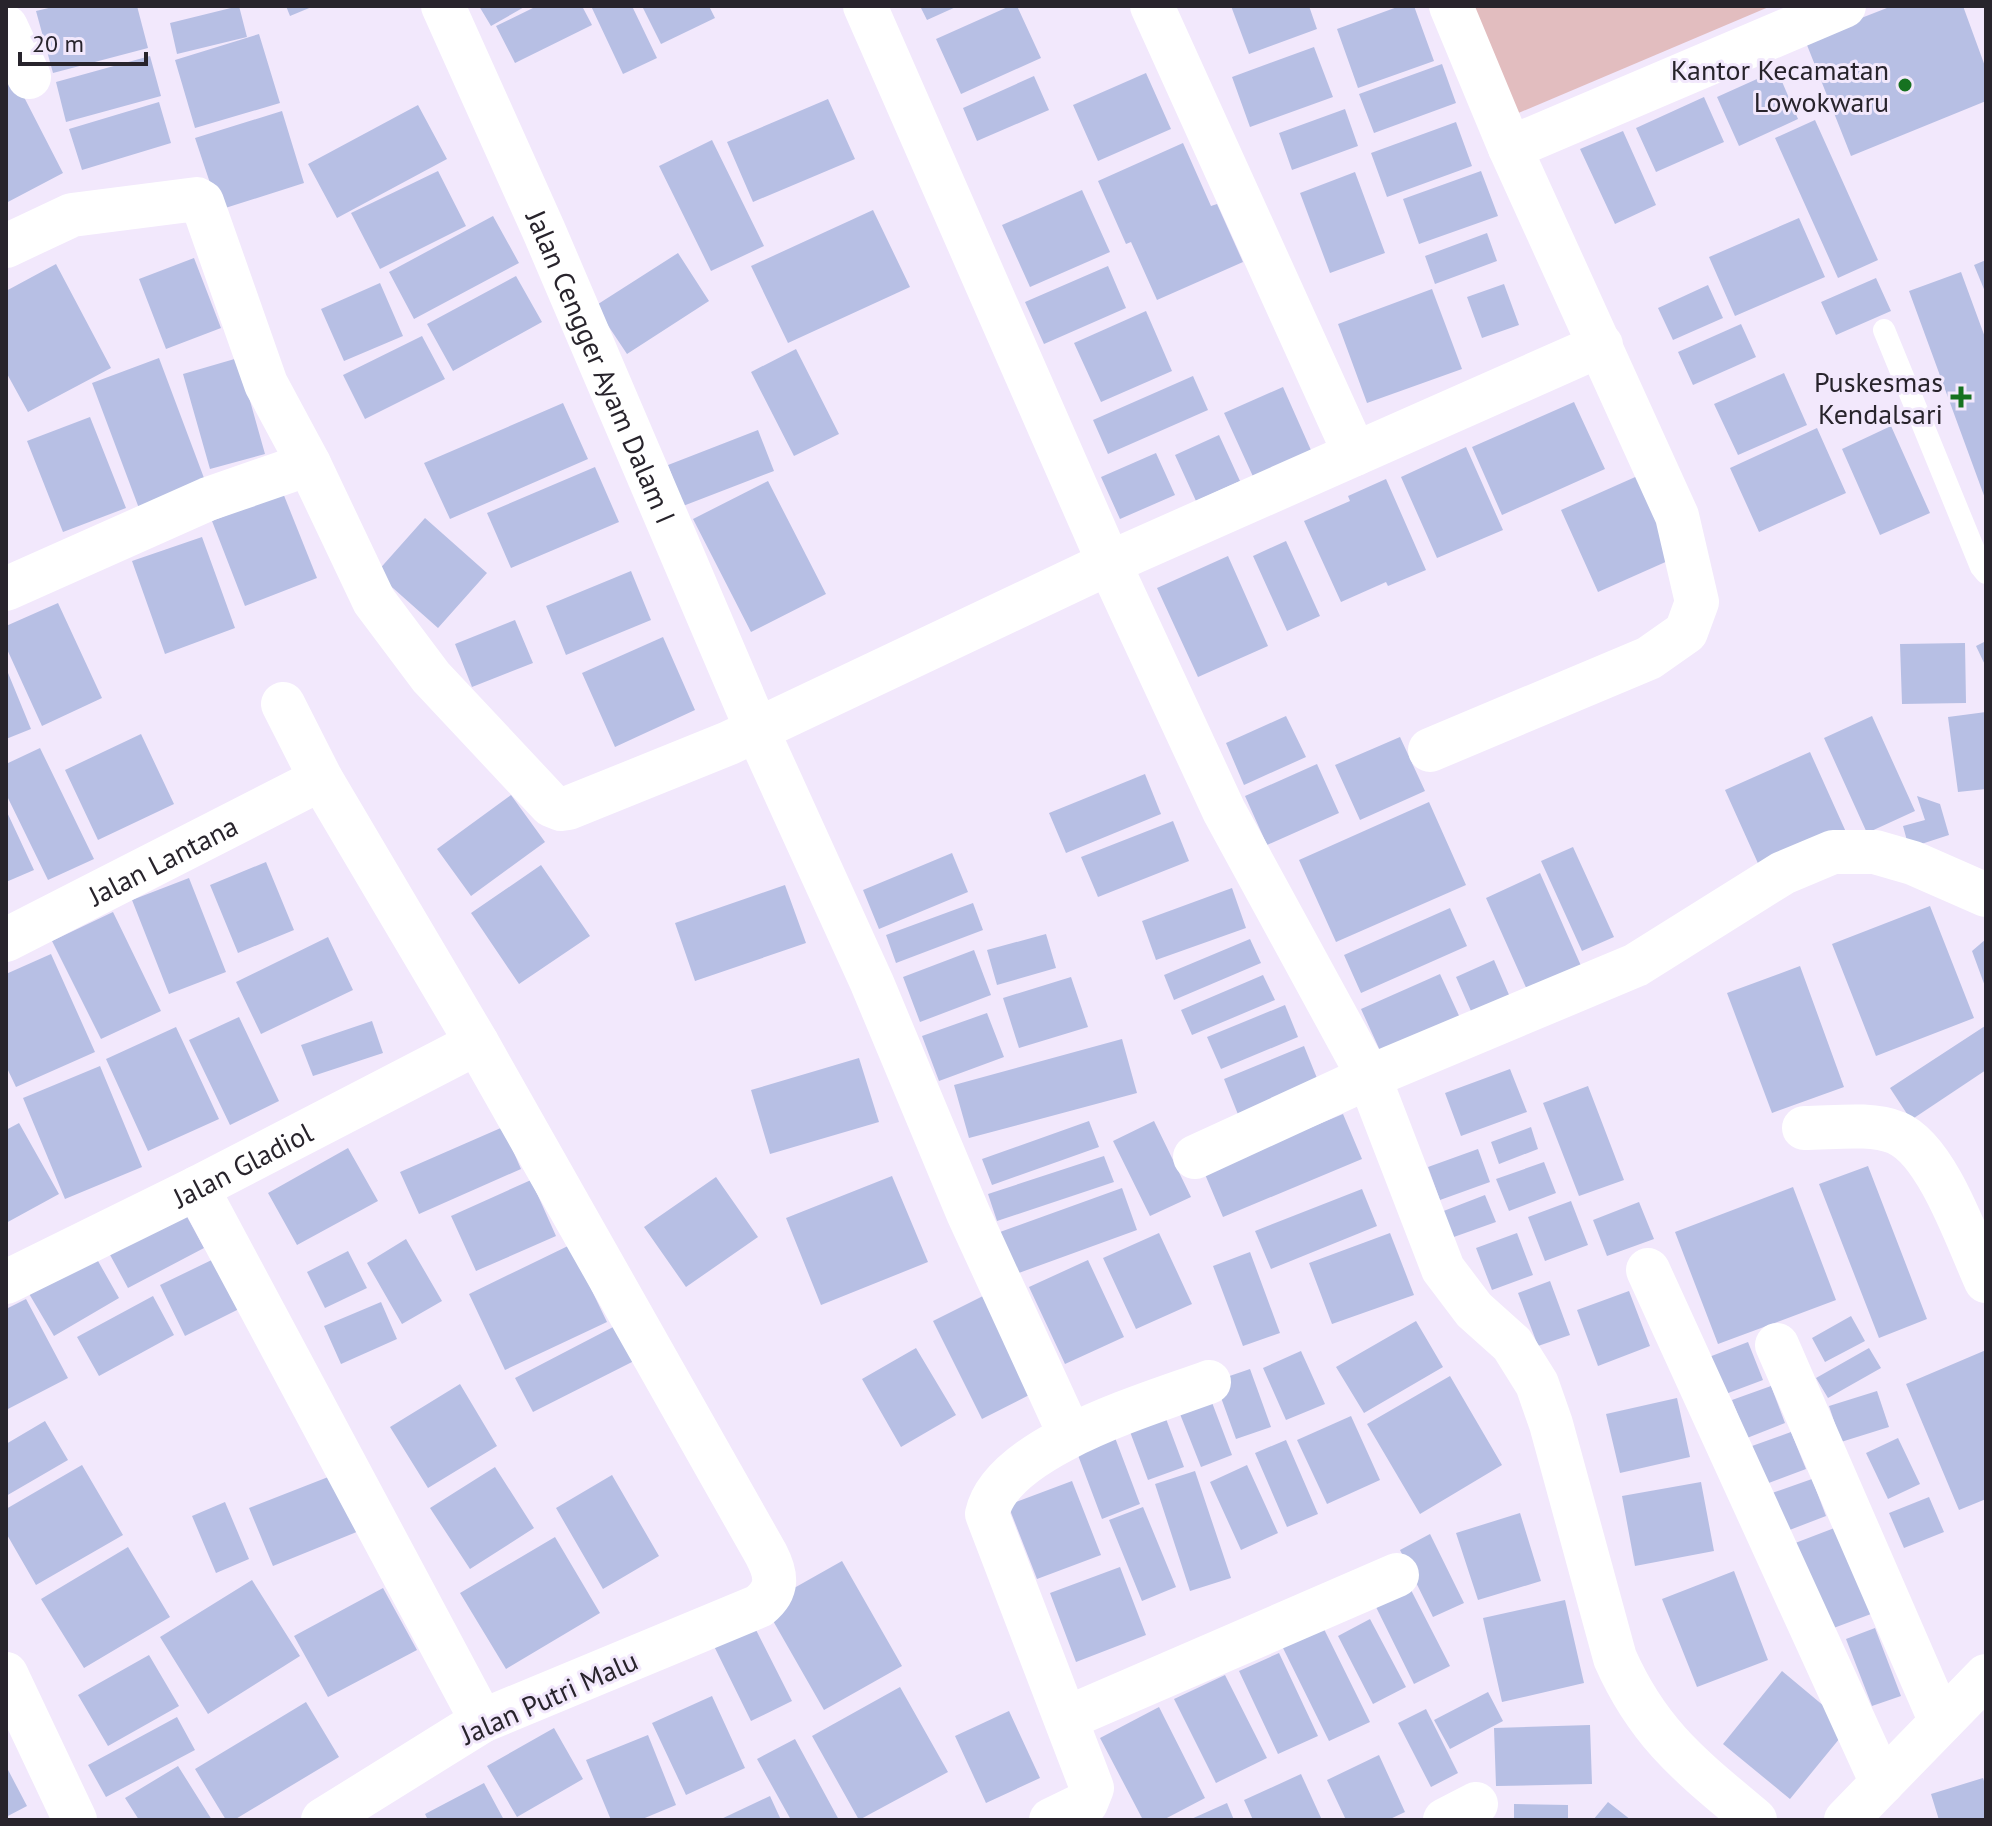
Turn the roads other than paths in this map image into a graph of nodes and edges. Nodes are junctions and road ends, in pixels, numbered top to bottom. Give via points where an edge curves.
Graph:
1 (443, 6) edge
2 (865, 6) edge
3 (1152, 6) edge
4 (1451, 6) edge
5 (1844, 6) edge
6 (6, 27) edge
7 (29, 77) dead end
8 (1510, 148) junction
9 (6, 246) edge
10 (1884, 330) dead end
11 (1601, 345) junction
12 (1355, 454) junction
13 (309, 464) junction
14 (1109, 563) junction
15 (1986, 573) edge
16 (6, 589) edge
17 (283, 704) dead end
18 (757, 730) junction
19 (1430, 750) dead end
20 (321, 779) junction
21 (1986, 895) edge
22 (6, 940) edge
23 (477, 1043) junction
24 (1369, 1077) junction
25 (1804, 1128) dead end
26 (1195, 1157) dead end
27 (197, 1188) junction
28 (1648, 1270) dead end
29 (1986, 1281) edge
30 (6, 1282) edge
31 (1777, 1345) dead end
32 (1209, 1382) dead end
33 (1070, 1435) junction
34 (1397, 1575) dead end
35 (6, 1674) edge
36 (1986, 1676) edge
37 (1067, 1718) junction
38 (482, 1721) junction
39 (1941, 1722) junction
40 (1882, 1783) junction
41 (1071, 1808) edge
42 (75, 1820) edge
43 (323, 1820) edge
44 (1755, 1820) edge
45 (1846, 1820) edge

1 - 18 street, Jalan Cengger Ayam Dalam I
2 - 14 street
3 - 12 street
4 - 8 street
5 - 8 street
6 - 7 street
8 - 11 street
9 - 13 street via 72,215 202,202 266,384
10 - 15 lane
11 - 12 street
11 - 19 street via 1685,543 1697,602 1686,632 1649,658
12 - 14 street
13 - 16 street via 208,499
13 - 18 street via 374,601 431,677 551,805 568,808
14 - 18 street
14 - 24 street via 1224,811
17 - 20 street
18 - 33 street, Jalan Cengger Ayam Dalam I
20 - 22 street, Jalan Lantana
20 - 23 street
21 - 24 street via 1900,859 1875,852 1833,852 1783,873 1636,965
23 - 27 street, Jalan Gladiol
23 - 38 street, Jalan Putri Malu via 766,1554 776,1584 759,1606
24 - 26 street
24 - 44 street via 1443,1269 1474,1310 1512,1344 1537,1384 1615,1658 1630,1692 1684,1760
25 - 29 street via 1874,1128 1908,1139 1939,1178
27 - 30 street, Jalan Gladiol
27 - 38 street
28 - 40 street
31 - 39 street
32 - 33 street
33 - 37 street via 1008,1478 996,1490 987,1514
34 - 37 street
35 - 42 street
36 - 39 street
37 - 41 street via 1092,1788
38 - 43 street, Jalan Putri Malu
39 - 40 street
40 - 45 street

